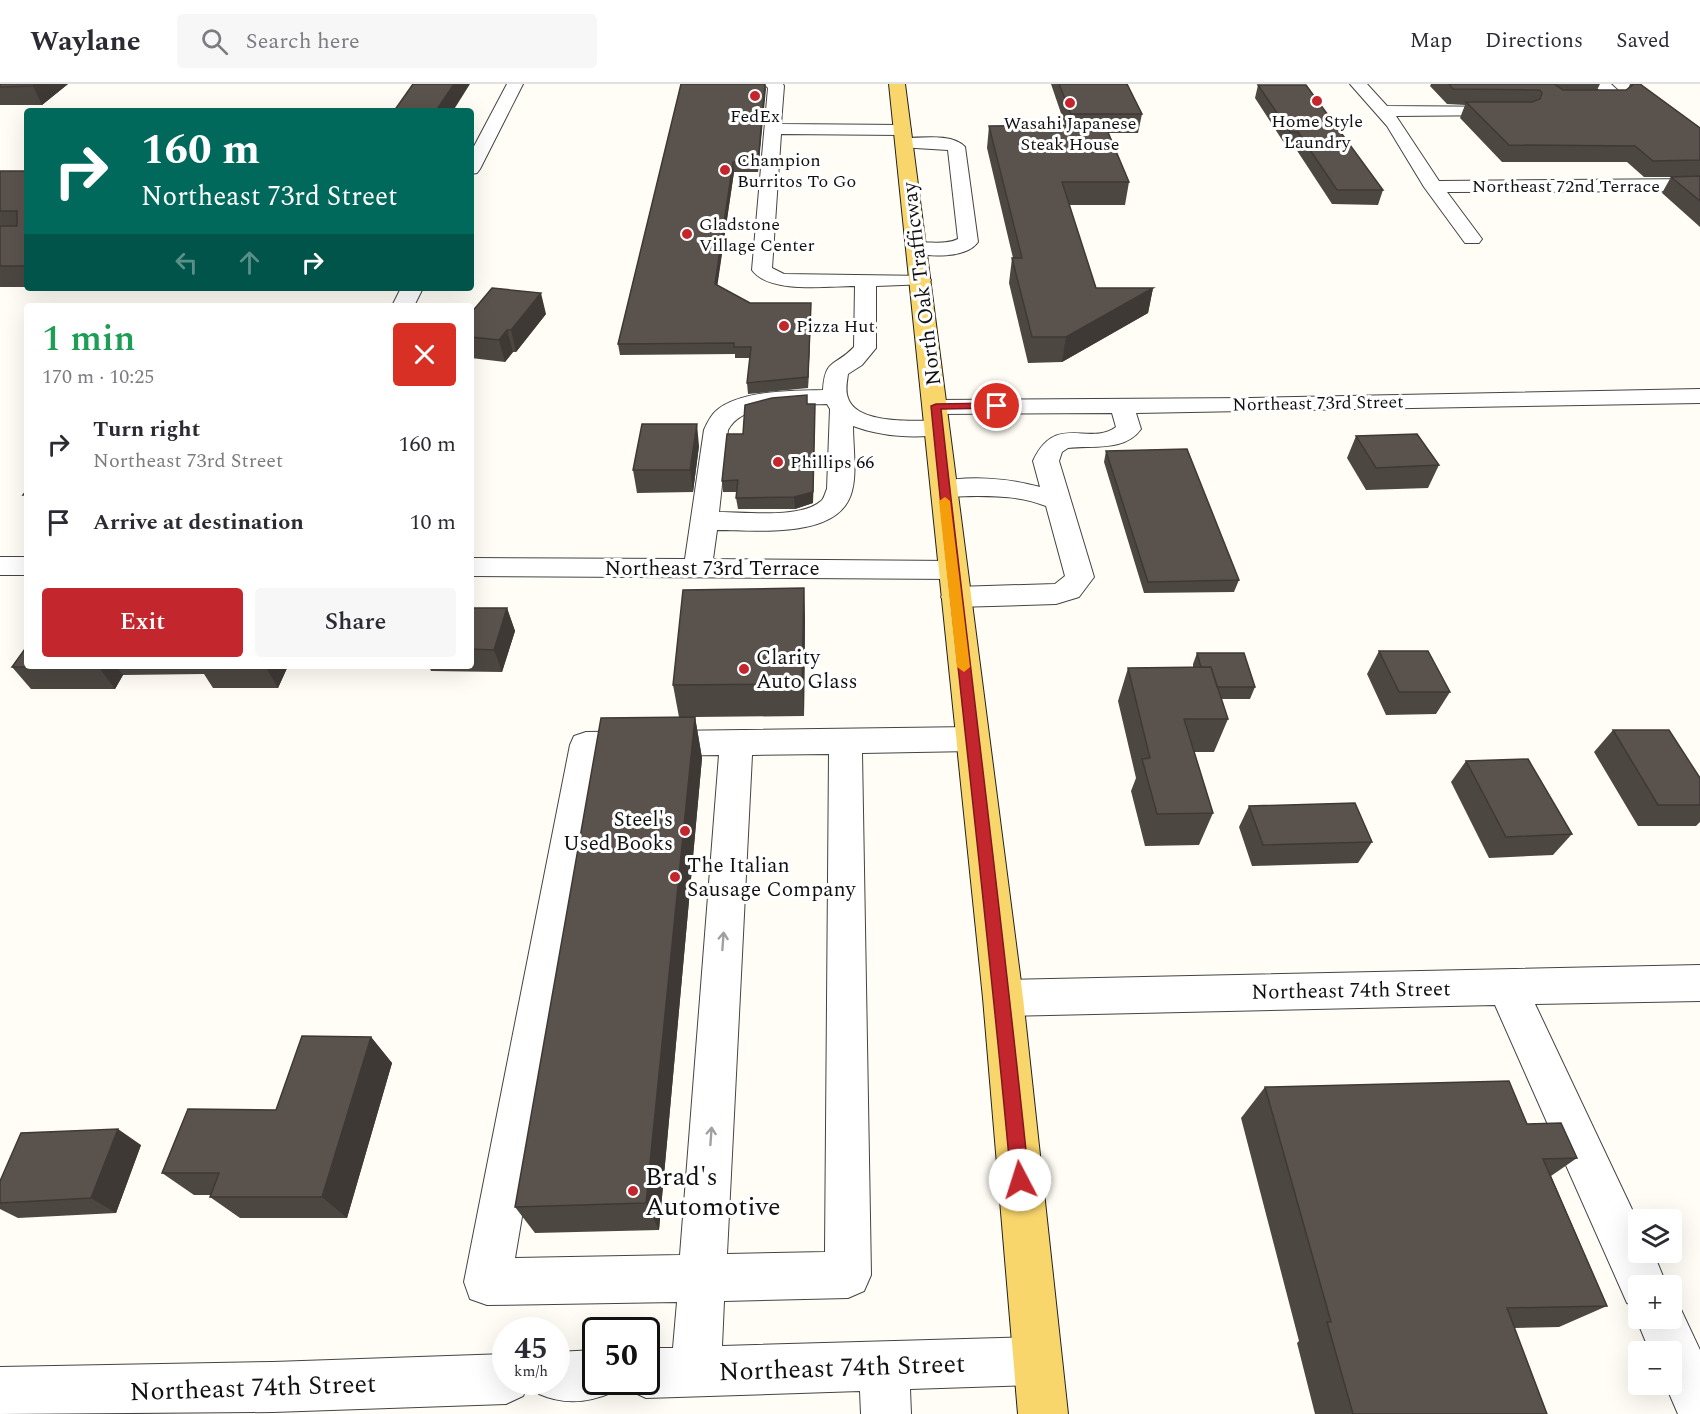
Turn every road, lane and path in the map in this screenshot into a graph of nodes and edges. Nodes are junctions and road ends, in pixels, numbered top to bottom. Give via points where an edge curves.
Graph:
1 (515, 84) edge
2 (772, 84) edge
3 (897, 84) edge
4 (1358, 84) edge
5 (1601, 84) edge
6 (1566, 98) edge
7 (1525, 110) edge
8 (1382, 111) junction
9 (773, 129) junction
10 (904, 137) junction
11 (474, 163) edge
12 (1700, 185) edge
13 (1433, 187) junction
14 (1472, 240) dead end
15 (917, 248) junction
16 (866, 280) junction
17 (921, 280) junction
18 (1700, 396) edge
19 (838, 404) junction
20 (1122, 406) junction
21 (937, 417) junction
22 (944, 489) junction
23 (1058, 501) junction
24 (705, 521) junction
25 (0, 566) edge
26 (24, 566) edge
27 (474, 567) edge
28 (698, 568) junction
29 (954, 583) junction
30 (972, 740) junction
31 (845, 741) junction
32 (736, 743) junction
33 (1700, 983) edge
34 (1507, 987) junction
35 (1003, 998) junction
36 (1639, 1275) edge
37 (702, 1278) junction
38 (1665, 1329) edge
39 (1037, 1361) junction
40 (884, 1365) junction
41 (696, 1371) junction
42 (660, 1372) edge
43 (492, 1379) edge
44 (0, 1392) edge
45 (1700, 1406) edge
46 (886, 1414) edge
47 (1043, 1414) edge

1 - 11 street
2 - 9 street via 776,86
3 - 10 main road, North Oak Trafficway
4 - 8 street
5 - 6 street via 1618,98
7 - 8 street
8 - 13 street
9 - 10 street
9 - 16 street via 762,270 784,280
10 - 15 main road, North Oak Trafficway
10 - 15 street via 956,147 968,242 956,248
12 - 13 street, Northeast 72nd Terrace
13 - 14 street
15 - 17 main road, North Oak Trafficway
16 - 17 street
16 - 19 street via 865,348 836,371
17 - 21 main road, North Oak Trafficway
18 - 20 street, Northeast 73rd Street
19 - 21 street, Northeast 73rd Street via 864,424
19 - 24 street via 769,401 743,406 724,417 716,430
19 - 24 street via 840,489 834,505 816,516 788,521
20 - 21 street, Northeast 73rd Street
20 - 23 street, Northeast 73rd Terrace via 1129,429 1126,433 1113,438 1061,442 1052,448 1046,461
21 - 22 main road, North Oak Trafficway
22 - 23 street via 1013,487
22 - 29 main road, North Oak Trafficway
23 - 29 street, Northeast 73rd Terrace via 1080,577 1075,585 1056,594
24 - 28 street
25 - 26 street
27 - 28 street, Northeast 73rd Terrace
28 - 29 street, Northeast 73rd Terrace
29 - 30 main road, North Oak Trafficway
30 - 31 street
30 - 35 main road, North Oak Trafficway
31 - 32 street
31 - 37 street via 848,1275
37 -> 32 street
32 - 37 street via 586,745 487,1282
33 - 34 street, Northeast 74th Street
34 - 35 street, Northeast 74th Street
34 - 36 street
35 - 39 main road, North Oak Trafficway
37 - 41 street
38 - 45 street
39 - 40 street, Northeast 74th Street
39 - 47 main road, North Oak Trafficway
40 - 41 street, Northeast 74th Street
40 - 46 street
41 - 42 street, Northeast 74th Street
43 - 44 street, Northeast 74th Street

